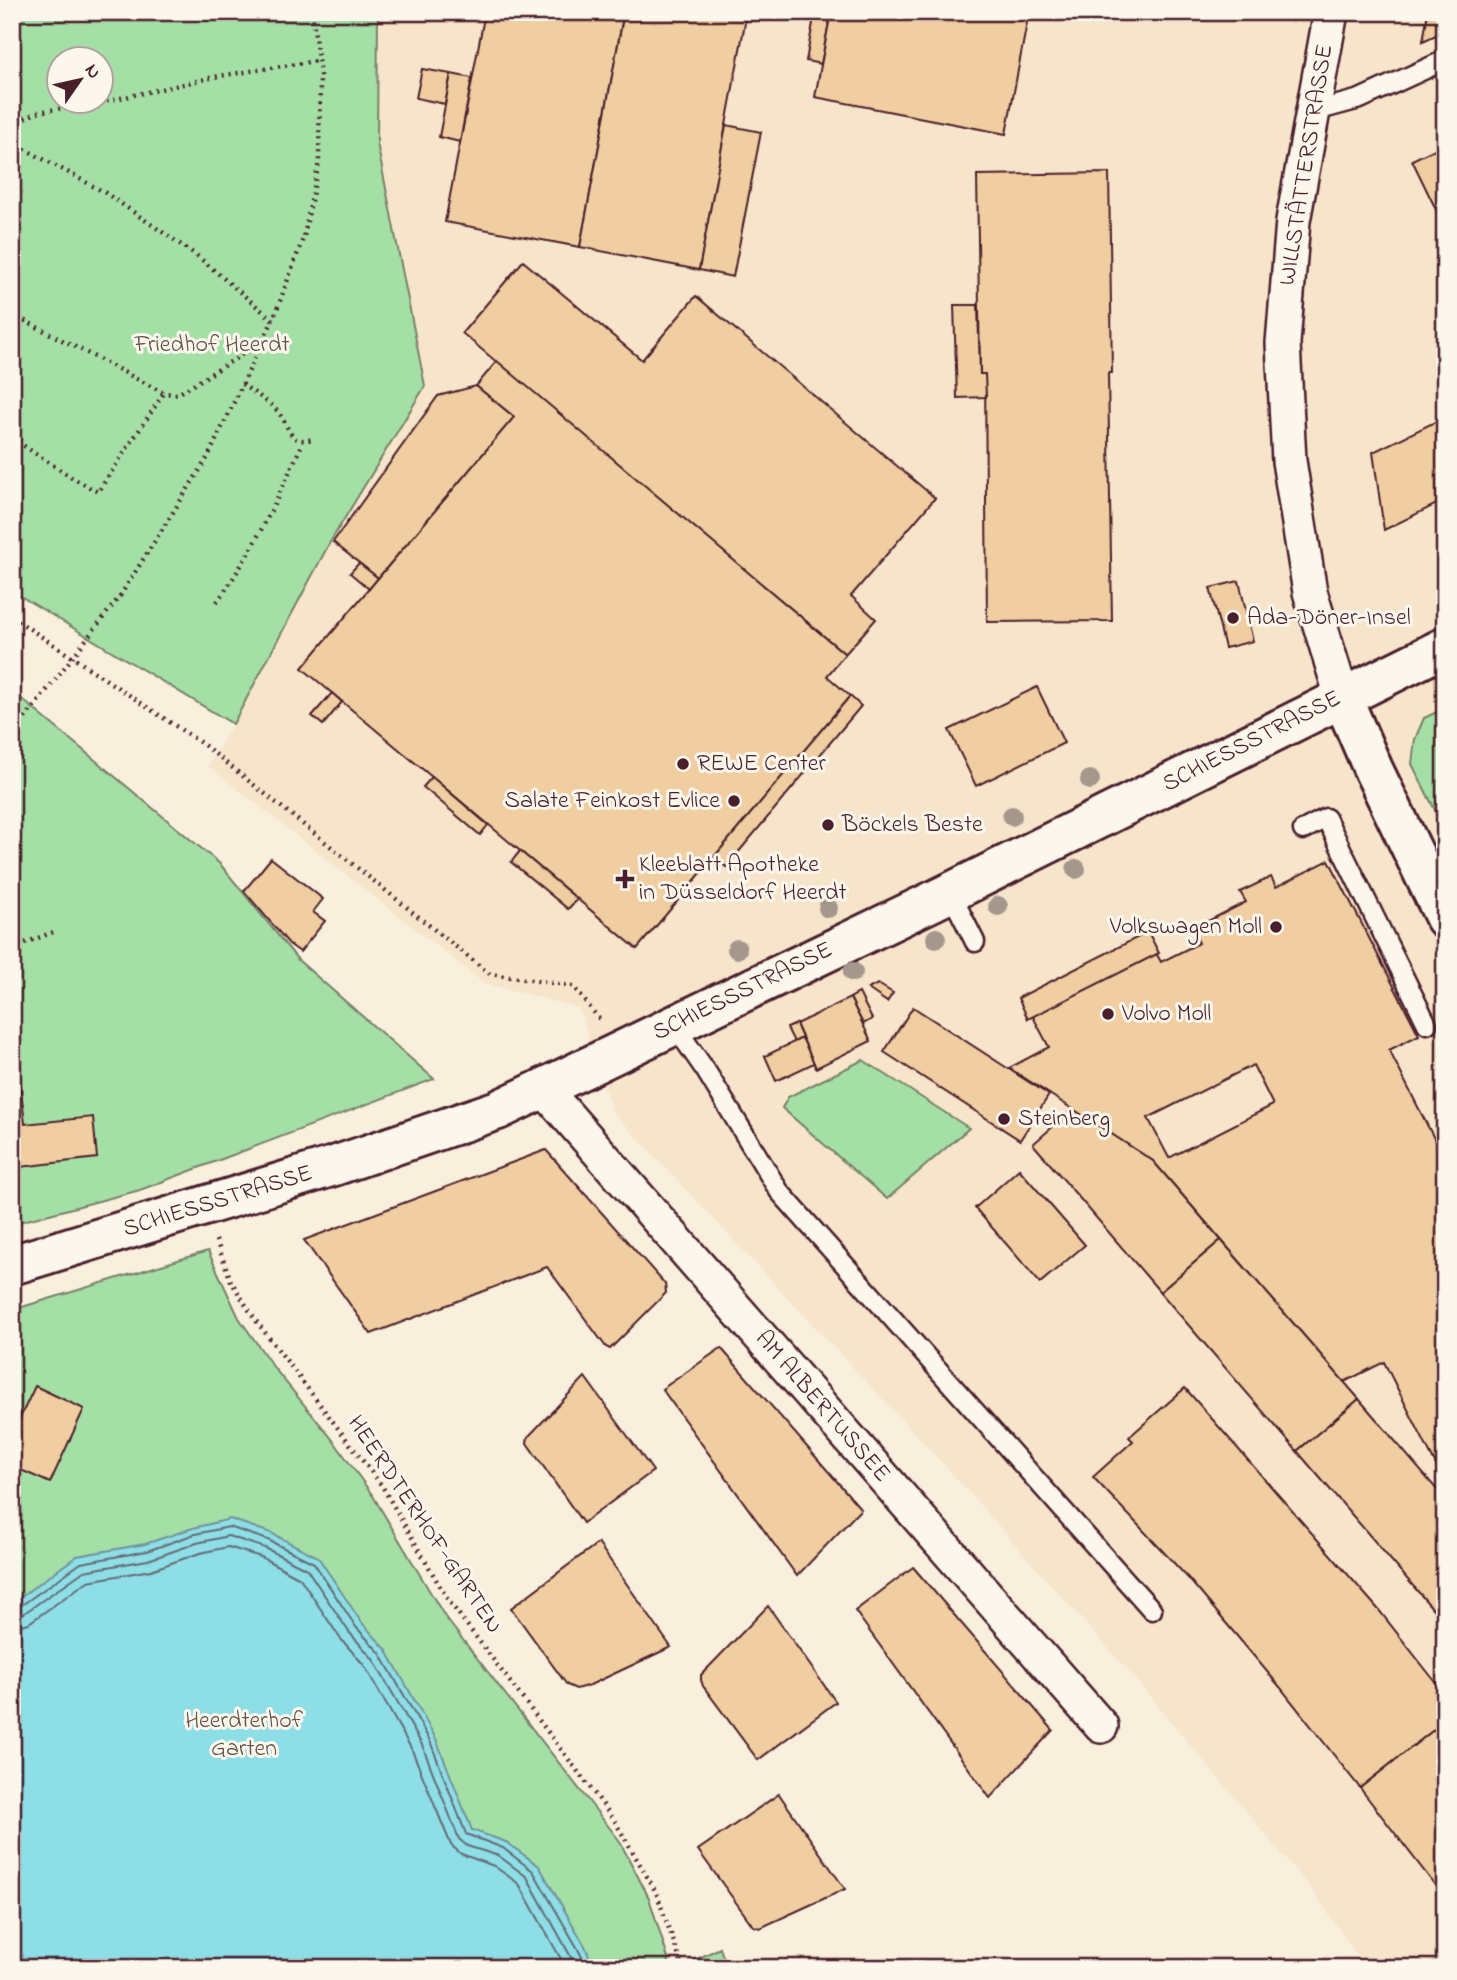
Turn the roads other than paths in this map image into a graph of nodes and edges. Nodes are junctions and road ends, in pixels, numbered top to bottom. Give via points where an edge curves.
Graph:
1 (1331, 12) edge
2 (1445, 60) edge
3 (1312, 113) junction
4 (1445, 647) edge
5 (1342, 696) junction
6 (1303, 830) dead end
7 (950, 892) junction
8 (1445, 918) edge
9 (975, 942) dead end
10 (1427, 1024) dead end
11 (674, 1025) junction
12 (543, 1088) junction
13 (12, 1265) edge
14 (1152, 1610) dead end
15 (1101, 1726) dead end

1 - 3 street, WILLSTÄTTERSTRASSE
2 - 3 lane via 1360,99
3 - 5 street, WILLSTÄTTERSTRASSE via 1293,221 1283,343 1289,461 1310,592
4 - 5 street, SCHIESSSTRASSE
5 - 7 street, SCHIESSSTRASSE
5 - 8 street, WILLSTÄTTERSTRASSE
6 - 10 lane via 1326,818
7 - 9 lane
7 - 11 street, SCHIESSSTRASSE
11 - 12 street, SCHIESSSTRASSE
11 - 14 lane via 779,1191
12 - 13 street, SCHIESSSTRASSE via 498,1110 334,1166
12 - 15 street, AM ALBERTUSSEE

